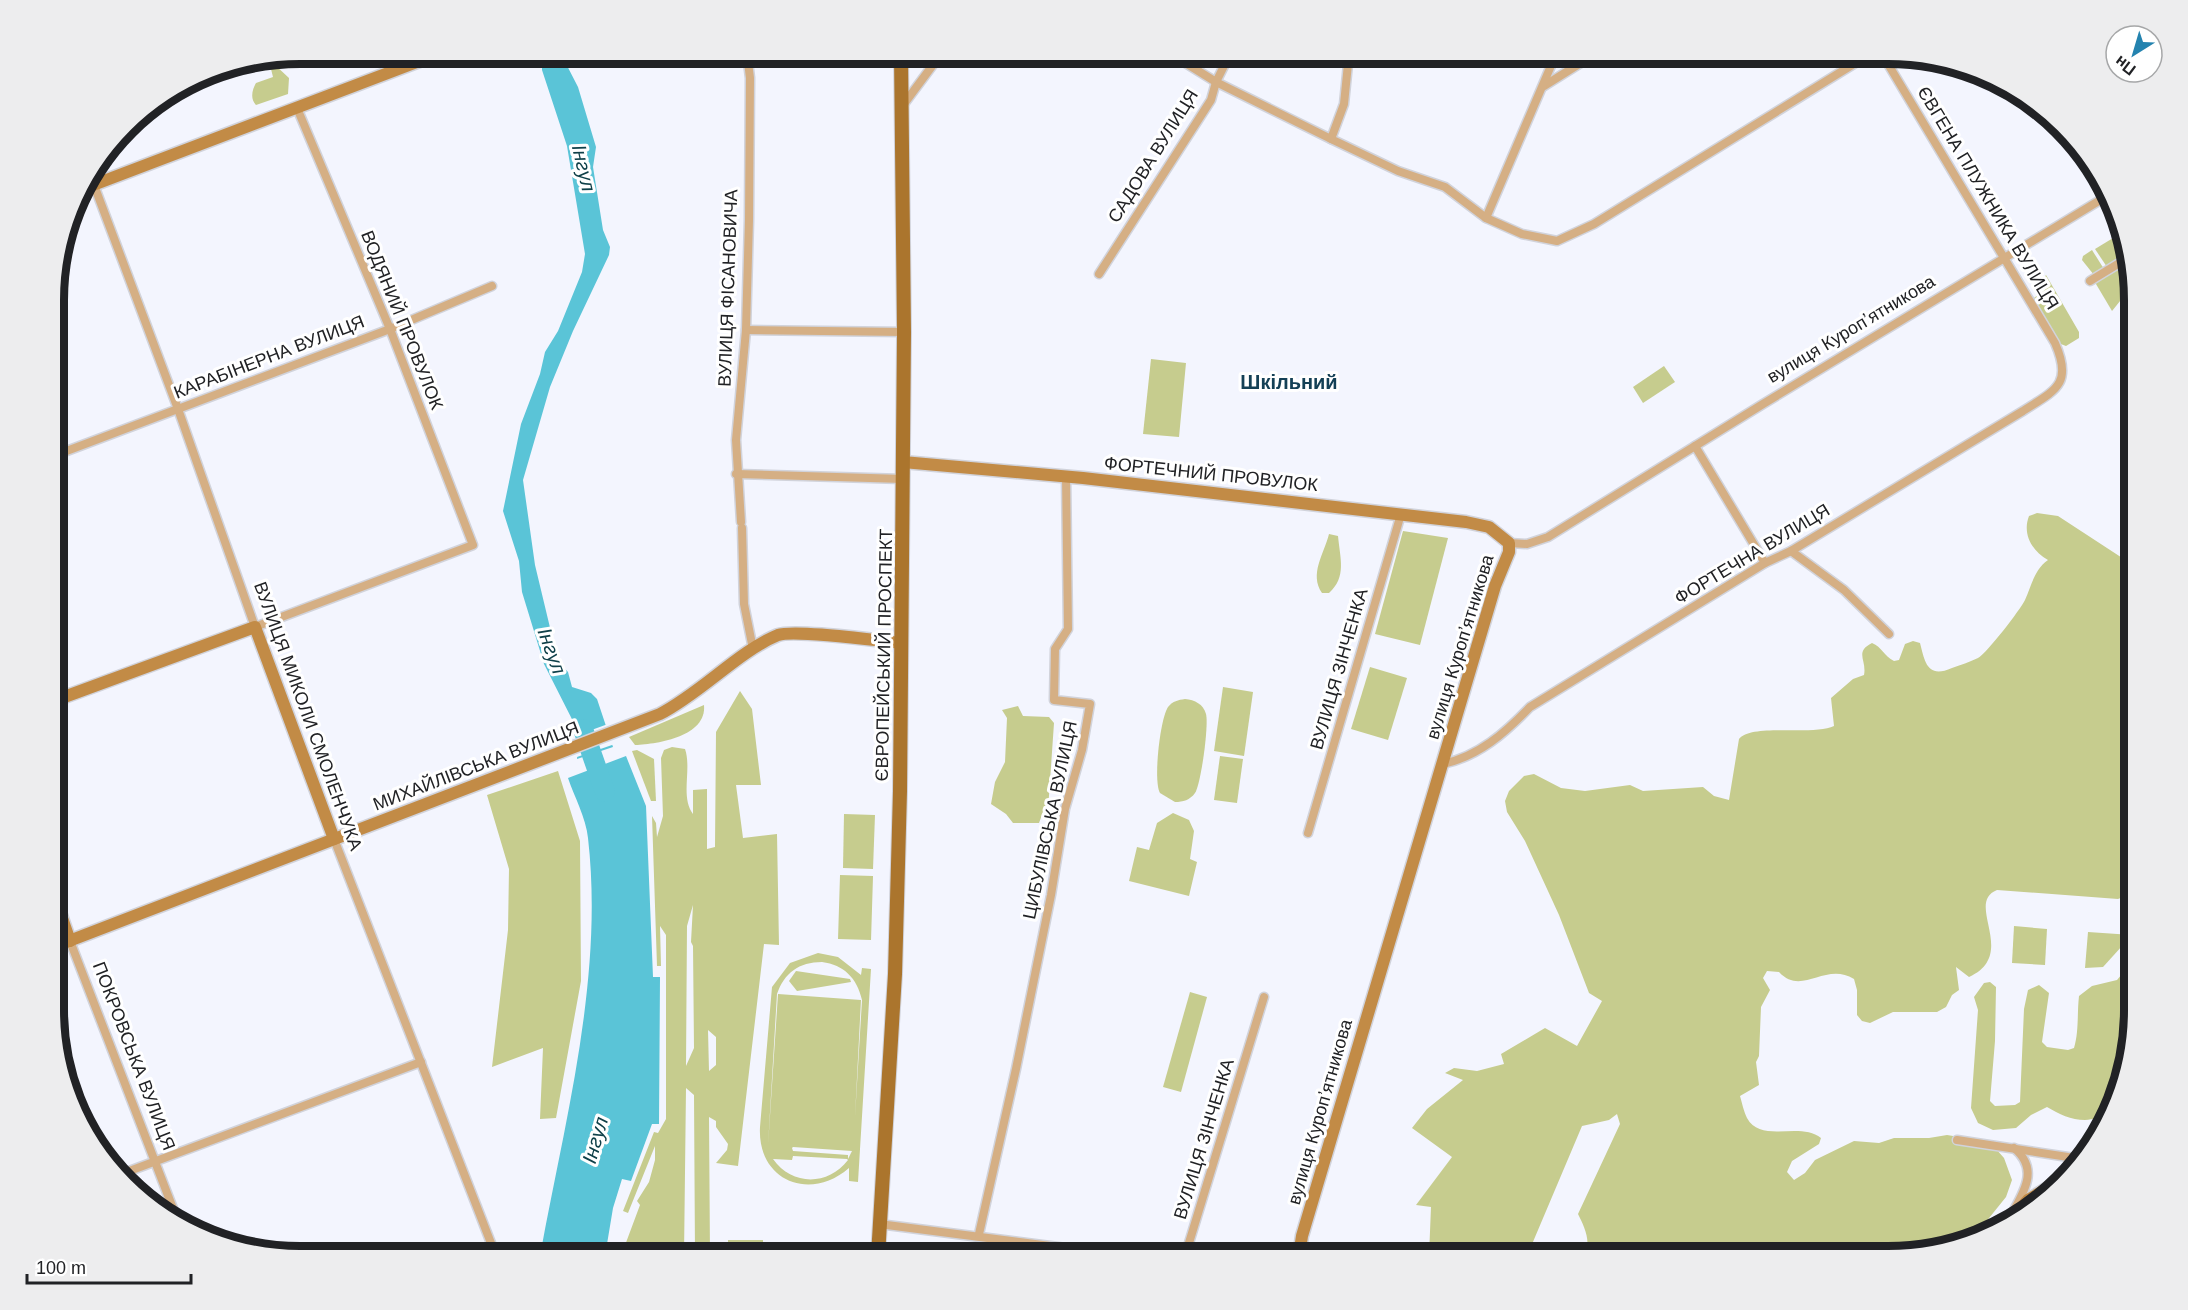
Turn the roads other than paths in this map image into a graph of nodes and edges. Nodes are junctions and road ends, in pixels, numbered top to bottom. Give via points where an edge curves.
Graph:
1 (412, 64) edge
2 (747, 64) edge
3 (901, 64) edge
4 (933, 64) edge
5 (1187, 64) edge
6 (1225, 64) edge
7 (1348, 64) edge
8 (1552, 64) edge
9 (1580, 64) edge
10 (1854, 64) edge
11 (1888, 64) edge
12 (1216, 82) junction
13 (1544, 87) junction
14 (297, 108) junction
15 (900, 108) junction
16 (1332, 139) junction
17 (95, 185) edge
18 (94, 186) edge
19 (2101, 200) edge
20 (1486, 218) junction
21 (2006, 258) junction
22 (2120, 263) edge
23 (1099, 274) dead end
24 (2090, 281) dead end
25 (492, 286) dead end
26 (390, 329) junction
27 (746, 330) junction
28 (904, 332) junction
29 (2063, 362) joint
30 (178, 409) junction
31 (1695, 446) junction
32 (64, 452) edge
33 (903, 462) junction
34 (736, 474) junction
35 (1066, 476) junction
36 (903, 479) junction
37 (1401, 514) junction
38 (1509, 543) junction
39 (1791, 551) junction
40 (1765, 563) junction
41 (255, 627) junction
42 (1889, 634) dead end
43 (902, 643) junction
44 (753, 649) junction
45 (64, 697) edge
46 (1443, 764) junction
47 (1308, 833) dead end
48 (334, 838) junction
49 (64, 924) edge
50 (70, 941) junction
51 (64, 943) edge
52 (1264, 997) dead end
53 (421, 1062) junction
54 (1957, 1140) dead end
55 (2013, 1148) junction
56 (2071, 1157) edge
57 (156, 1160) junction
58 (129, 1171) edge
59 (2016, 1208) edge
60 (173, 1209) edge
61 (879, 1224) junction
62 (979, 1234) junction
63 (492, 1246) edge
64 (878, 1246) edge
65 (1060, 1246) edge
66 (1188, 1246) edge
67 (1300, 1246) edge

1 - 14 street
2 - 27 street, ВУЛИЦЯ ФІСАНОВИЧА
3 - 15 main road, ЄВРОПЕЙСЬКИЙ ПРОСПЕКТ
4 - 15 street
5 - 12 street
6 - 12 street, САДОВА ВУЛИЦЯ
7 - 16 street via 1344,104
8 - 13 street
9 - 13 street
10 - 20 street via 1594,224 1557,241 1522,234
11 - 21 street, ЄВГЕНА ПЛУЖНИКА ВУЛИЦЯ
12 - 16 street
12 - 23 street, САДОВА ВУЛИЦЯ via 1211,100
13 - 20 street
14 - 17 street
14 - 26 street, ВОДЯНИЙ ПРОВУЛОК
15 - 28 main road, ЄВРОПЕЙСЬКИЙ ПРОСПЕКТ
16 - 20 street via 1398,171 1445,187
18 - 30 street, ВУЛИЦЯ МИКОЛИ СМОЛЕНЧУКА
19 - 21 street, вулиця Куропʼятникова
21 - 29 street, ЄВГЕНА ПЛУЖНИКА ВУЛИЦЯ
21 - 31 street, вулиця Куропʼятникова
22 - 24 street
25 - 26 street, КАРАБІНЕРНА ВУЛИЦЯ
26 - 30 street, КАРАБІНЕРНА ВУЛИЦЯ
26 - 41 street, ВОДЯНИЙ ПРОВУЛОК via 473,545
27 - 28 street
27 - 34 street, ВУЛИЦЯ ФІСАНОВИЧА
28 - 33 main road, ЄВРОПЕЙСЬКИЙ ПРОСПЕКТ
29 - 39 street, ФОРТЕЧНА ВУЛИЦЯ via 2061,382 2050,394
30 - 32 street, КАРАБІНЕРНА ВУЛИЦЯ
30 - 41 street, ВУЛИЦЯ МИКОЛИ СМОЛЕНЧУКА
31 - 38 street, вулиця Куропʼятникова via 1548,537 1527,544
31 - 40 street
33 - 35 street, ФОРТЕЧНИЙ ПРОВУЛОК
33 - 36 main road, ЄВРОПЕЙСЬКИЙ ПРОСПЕКТ
34 - 36 street
34 - 44 street, ВУЛИЦЯ ФІСАНОВИЧА via 744,604
35 - 37 street, ФОРТЕЧНИЙ ПРОВУЛОК
35 - 62 street, ЦИБУЛІВСЬКА ВУЛИЦЯ via 1068,629 1055,650 1054,700 1090,704
36 - 43 main road, ЄВРОПЕЙСЬКИЙ ПРОСПЕКТ
37 - 38 street, ФОРТЕЧНИЙ ПРОВУЛОК via 1489,527
37 - 47 street, ВУЛИЦЯ ЗІНЧЕНКА
38 - 46 street, вулиця Куропʼятникова
39 - 40 street, ФОРТЕЧНА ВУЛИЦЯ
39 - 42 street via 1844,590
40 - 46 street, ФОРТЕЧНА ВУЛИЦЯ via 1530,707 1501,736 1463,760
41 - 45 street
41 - 48 street, ВУЛИЦЯ МИКОЛИ СМОЛЕНЧУКА
43 - 44 street, МИХАЙЛІВСЬКА ВУЛИЦЯ via 784,634
43 - 61 main road, ЄВРОПЕЙСЬКИЙ ПРОСПЕКТ via 895,974
44 - 48 street, МИХАЙЛІВСЬКА ВУЛИЦЯ via 679,705
46 - 67 street, вулиця Куропʼятникова
48 - 50 street, МИХАЙЛІВСЬКА ВУЛИЦЯ
48 - 53 street, ВУЛИЦЯ МИКОЛИ СМОЛЕНЧУКА
49 - 50 street, ПОКРОВСЬКА ВУЛИЦЯ
50 - 51 street, МИХАЙЛІВСЬКА ВУЛИЦЯ
50 - 57 street, ПОКРОВСЬКА ВУЛИЦЯ
52 - 66 street, ВУЛИЦЯ ЗІНЧЕНКА
53 - 57 street
53 - 63 street, ВУЛИЦЯ МИКОЛИ СМОЛЕНЧУКА
54 - 55 street
55 - 56 street
55 - 59 street via 2024,1156 2029,1168
57 - 58 street
57 - 60 street, ПОКРОВСЬКА ВУЛИЦЯ
61 - 62 street
61 - 64 main road, ЄВРОПЕЙСЬКИЙ ПРОСПЕКТ
62 - 65 street

